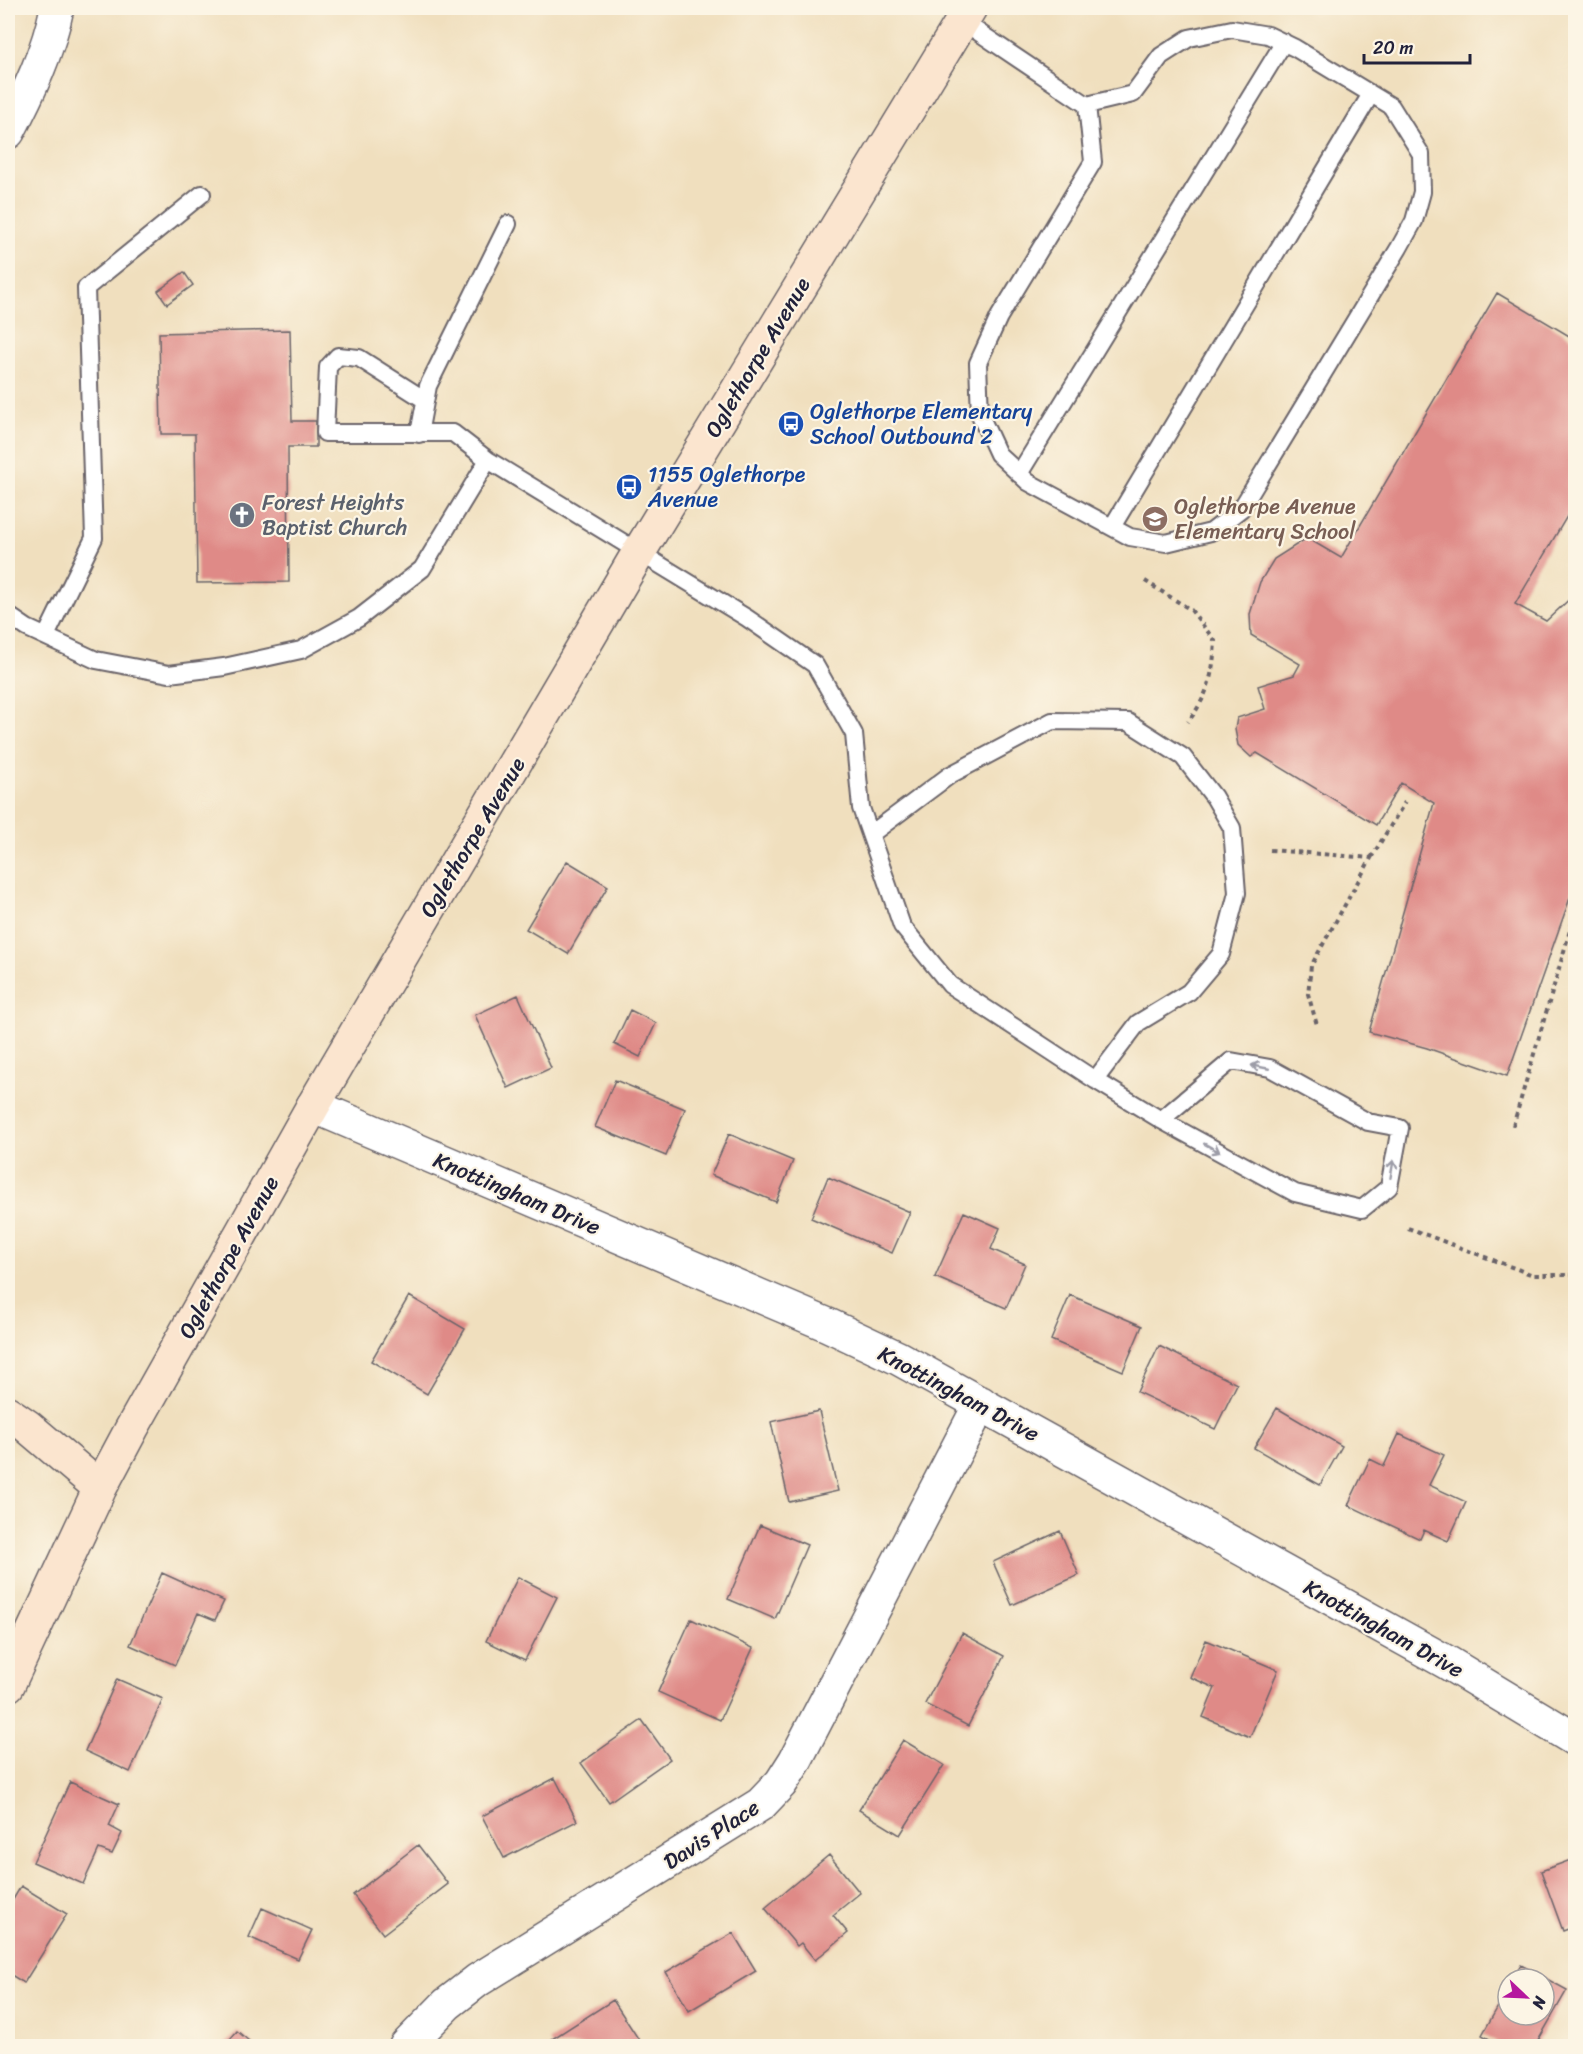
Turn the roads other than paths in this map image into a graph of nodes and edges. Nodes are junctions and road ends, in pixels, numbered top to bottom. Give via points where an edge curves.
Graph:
1 (57, 8) edge
2 (966, 14) edge
3 (1284, 42) junction
4 (1371, 94) junction
5 (1087, 105) junction
6 (8, 132) edge
7 (202, 194) dead end
8 (508, 224) dead end
9 (425, 400) junction
10 (419, 434) junction
11 (488, 460) junction
12 (1019, 474) junction
13 (1112, 527) junction
14 (639, 552) junction
15 (8, 615) edge
16 (45, 636) junction
17 (872, 834) junction
18 (1095, 1080) junction
19 (313, 1106) junction
20 (1161, 1120) junction
21 (981, 1403) junction
22 (8, 1413) edge
23 (100, 1488) junction
24 (8, 1685) edge
25 (1575, 1740) edge
26 (406, 2046) edge

1 - 6 street via 38,71
2 - 5 lane
2 - 14 main road, Oglethorpe Avenue
3 - 4 lane
3 - 5 lane via 1268,34 1232,29 1189,38 1161,56 1133,94
3 - 12 lane
4 - 13 lane
4 - 13 lane via 1391,106 1421,154 1422,192 1414,221 1399,248 1241,509 1211,532 1166,543 1130,537
5 - 12 lane via 1093,162 999,317 978,363 980,415 998,454
7 - 16 lane via 86,288 94,538
8 - 9 lane via 428,386
9 - 10 lane
9 - 10 lane via 359,358 338,356 328,367 324,433
10 - 11 lane via 453,433
11 - 14 lane
11 - 16 lane via 422,569 359,618 301,650 169,674 96,660
12 - 13 lane
14 - 17 lane via 815,665 854,734 861,808
14 - 19 main road, Oglethorpe Avenue
15 - 16 lane
17 - 18 lane via 902,926 950,985
17 - 18 lane via 950,775 1052,721 1128,722 1183,757 1232,828 1238,893 1221,954 1189,992 1138,1023
18 - 20 lane
19 - 21 street, Knottingham Drive via 828,1325
19 - 23 main road, Oglethorpe Avenue
20 -> 20 lane via 1295,1193 1362,1209 1389,1187 1400,1128 1368,1122 1270,1068 1230,1061
21 - 25 street, Knottingham Drive via 1448,1663
21 - 26 street, Davis Place via 781,1783 761,1804 478,1980 447,2004
22 - 23 main road
23 - 24 main road, Oglethorpe Avenue

